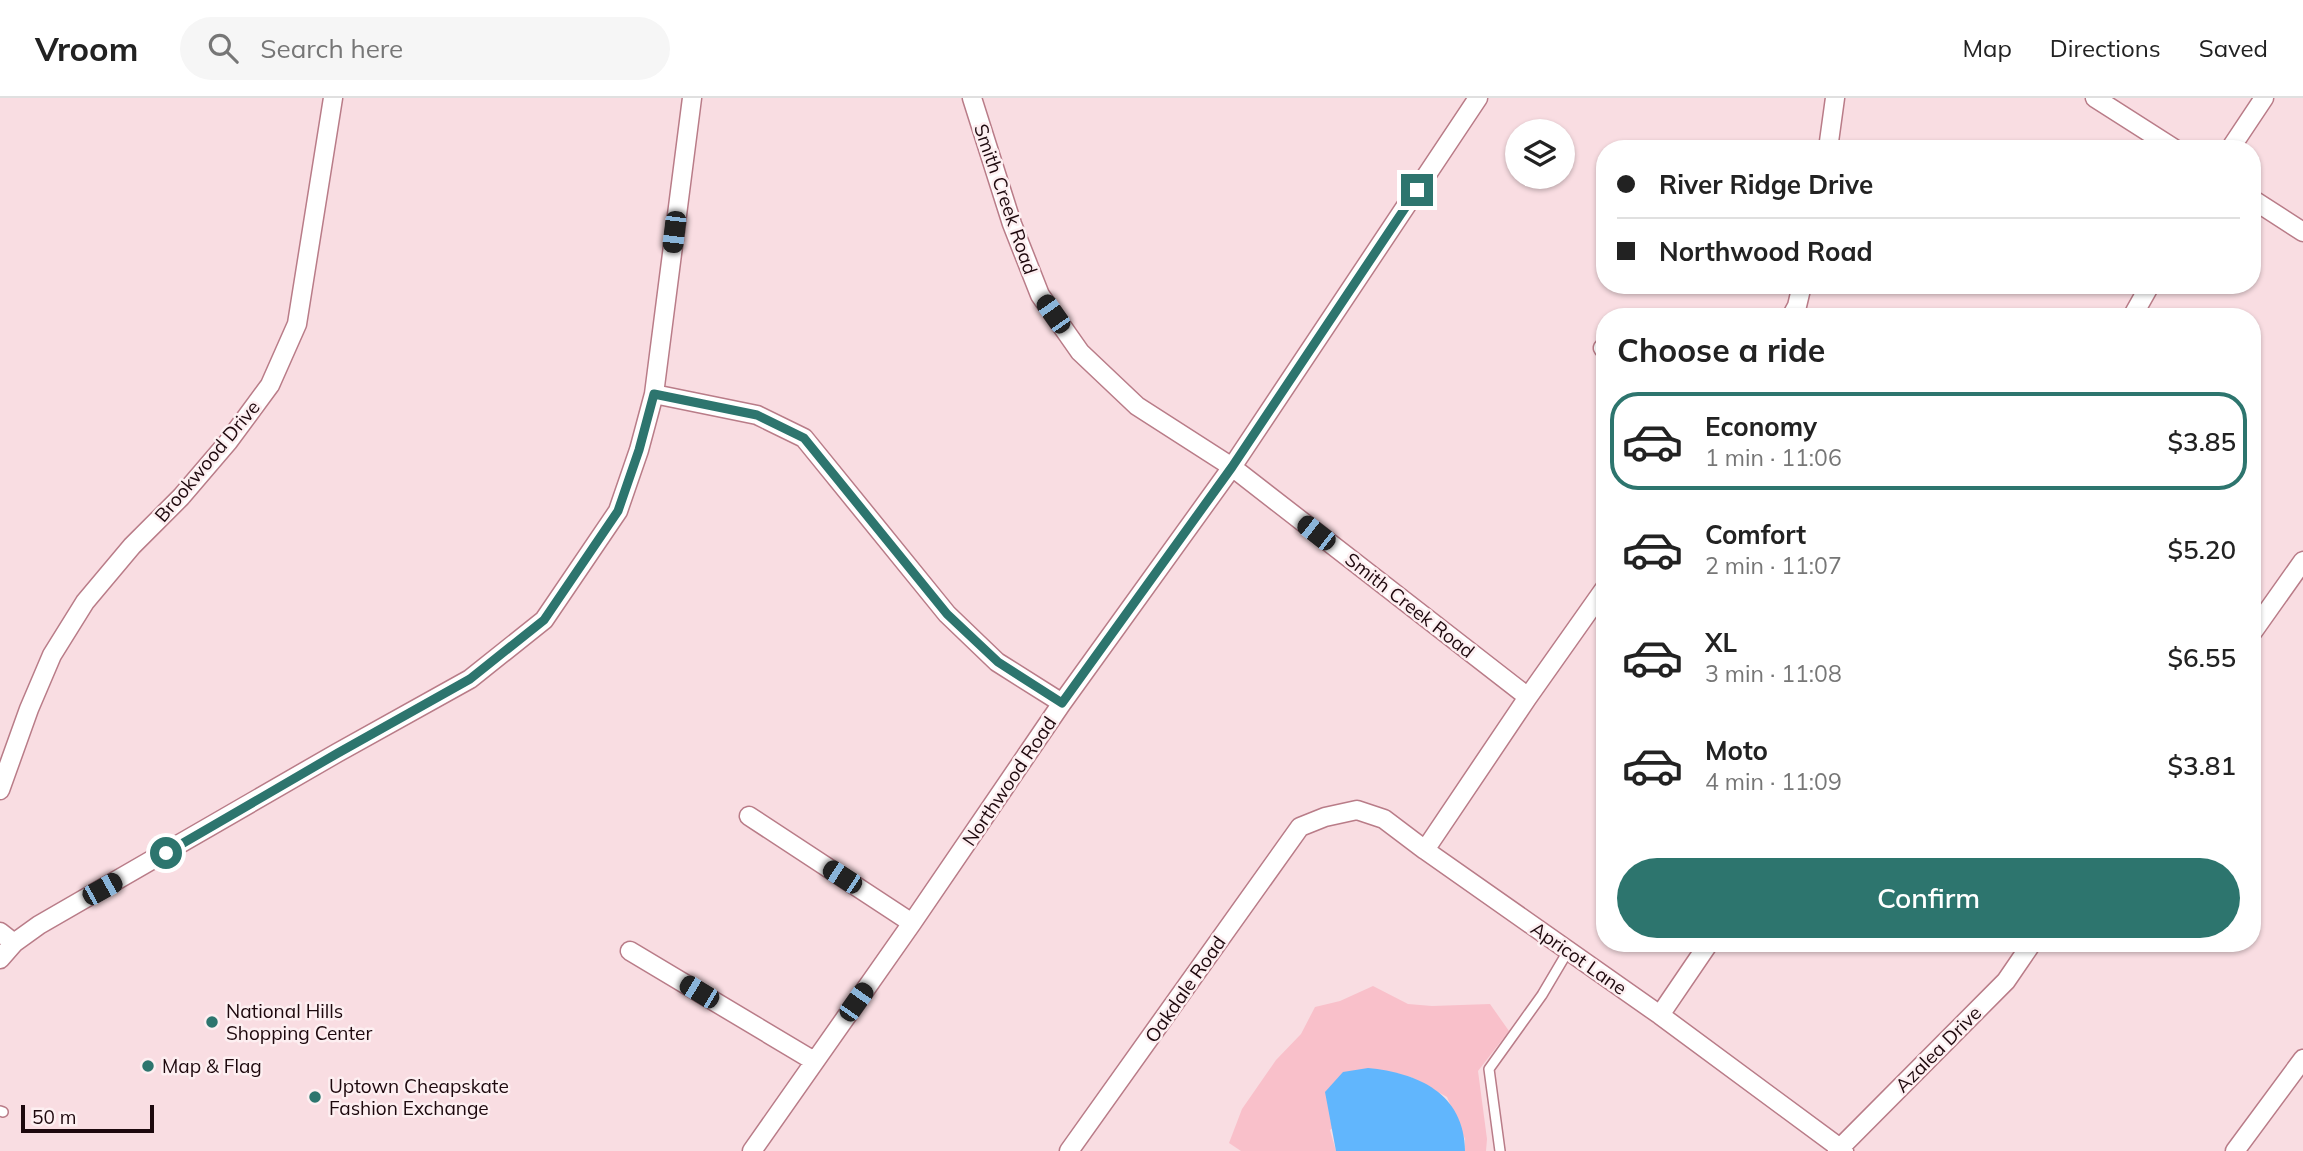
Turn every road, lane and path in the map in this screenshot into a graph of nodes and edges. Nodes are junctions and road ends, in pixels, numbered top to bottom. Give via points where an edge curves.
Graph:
1 (333, 98) edge
2 (692, 98) edge
3 (972, 98) edge
4 (1478, 98) edge
5 (1835, 98) edge
6 (2095, 98) edge
7 (2264, 98) edge
8 (1829, 140) edge
9 (2161, 140) edge
10 (2236, 140) edge
11 (2261, 205) edge
12 (2303, 232) edge
13 (654, 394) junction
14 (1232, 467) junction
15 (2303, 561) edge
16 (1596, 601) edge
17 (2261, 620) edge
18 (1528, 697) junction
19 (1062, 703) junction
20 (0, 790) edge
21 (749, 816) dead end
22 (1300, 827) joint
23 (1424, 850) junction
24 (912, 923) junction
25 (7, 938) edge
26 (630, 951) dead end
27 (1568, 951) junction
28 (1703, 952) edge
29 (2026, 952) edge
30 (0, 959) edge
31 (1660, 1015) junction
32 (2303, 1059) edge
33 (814, 1061) junction
34 (1840, 1150) edge
35 (752, 1151) edge
36 (1069, 1151) edge
37 (1500, 1151) edge
38 (2235, 1151) edge

1 - 20 street, Brookwood Drive via 298,324 270,385 228,442 85,602 52,655
2 - 13 street
3 - 14 street, Smith Creek Road via 1040,295 1080,352 1137,406
4 - 14 street, Northwood Road
5 - 8 street
6 - 9 street
7 - 10 street
11 - 12 street
13 - 19 street via 757,415 804,438 947,614 998,662
13 - 25 street via 618,511 544,620 470,679 39,925
14 - 18 street, Smith Creek Road
14 - 19 street, Northwood Road
15 - 17 street
16 - 18 street
18 - 23 street
19 - 24 street, Northwood Road
21 - 24 street
22 - 23 street, Apricot Lane via 1357,810 1384,819
22 - 36 street, Oakdale Road
23 - 27 street, Apricot Lane
24 - 33 street, Northwood Road
25 - 30 street
26 - 33 street
27 - 31 street, Apricot Lane
27 - 37 lane via 1489,1069
28 - 31 street
29 - 34 street, Azalea Drive via 2006,981
31 - 34 street, Apricot Lane
32 - 38 street
33 - 35 street, Northwood Road

